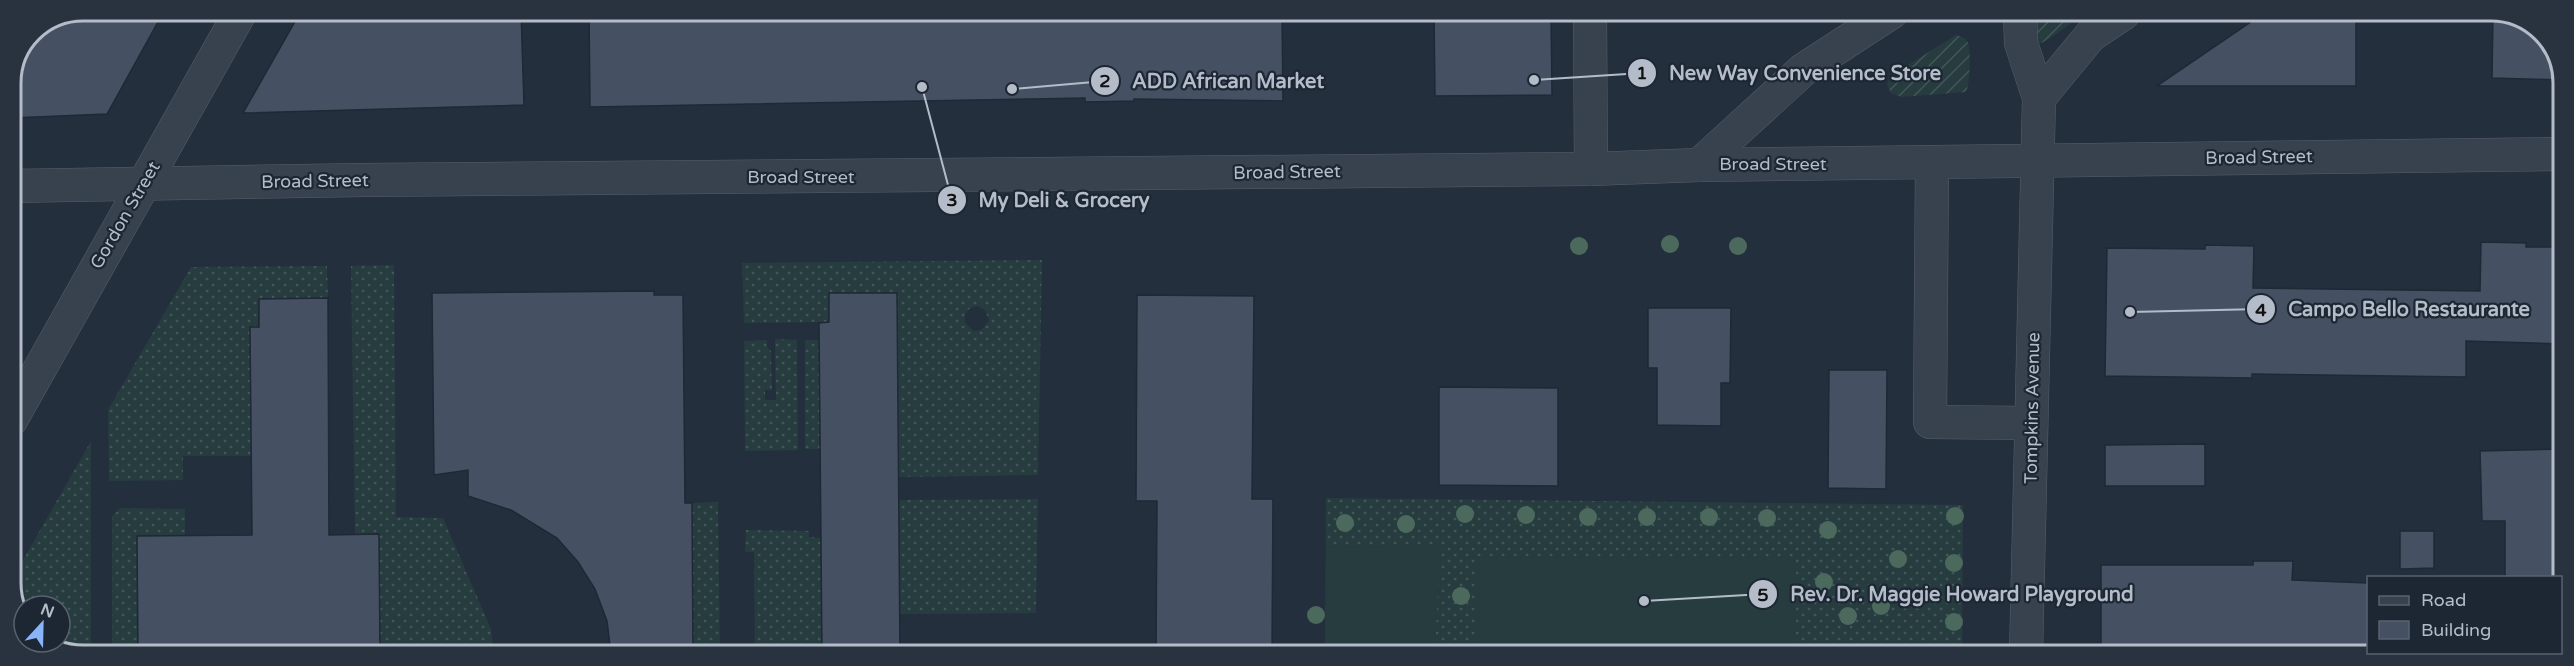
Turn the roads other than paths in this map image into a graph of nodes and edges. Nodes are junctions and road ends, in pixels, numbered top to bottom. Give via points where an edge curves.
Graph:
1 (235, 21) edge
2 (1590, 21) edge
3 (1878, 21) edge
4 (2020, 21) edge
5 (2111, 21) edge
6 (2039, 98) junction
7 (2553, 154) edge
8 (2036, 160) junction
9 (1932, 163) junction
10 (1699, 165) junction
11 (1591, 169) junction
12 (143, 183) junction
13 (21, 186) edge
14 (21, 402) edge
15 (2031, 423) junction
16 (2026, 645) edge

1 - 12 street, Gordon Street
2 - 11 street
3 - 10 street via 1803,70
4 - 6 street via 2021,43
5 - 6 street via 2091,35
6 - 8 street, Tompkins Avenue
7 - 8 street, Broad Street
8 - 9 street, Broad Street
8 - 15 street, Tompkins Avenue
9 - 10 street, Broad Street
9 - 15 street via 1930,422
10 - 11 street, Broad Street
11 - 12 street, Broad Street
12 - 13 street, Broad Street
12 - 14 street, Gordon Street
15 - 16 street, Tompkins Avenue

